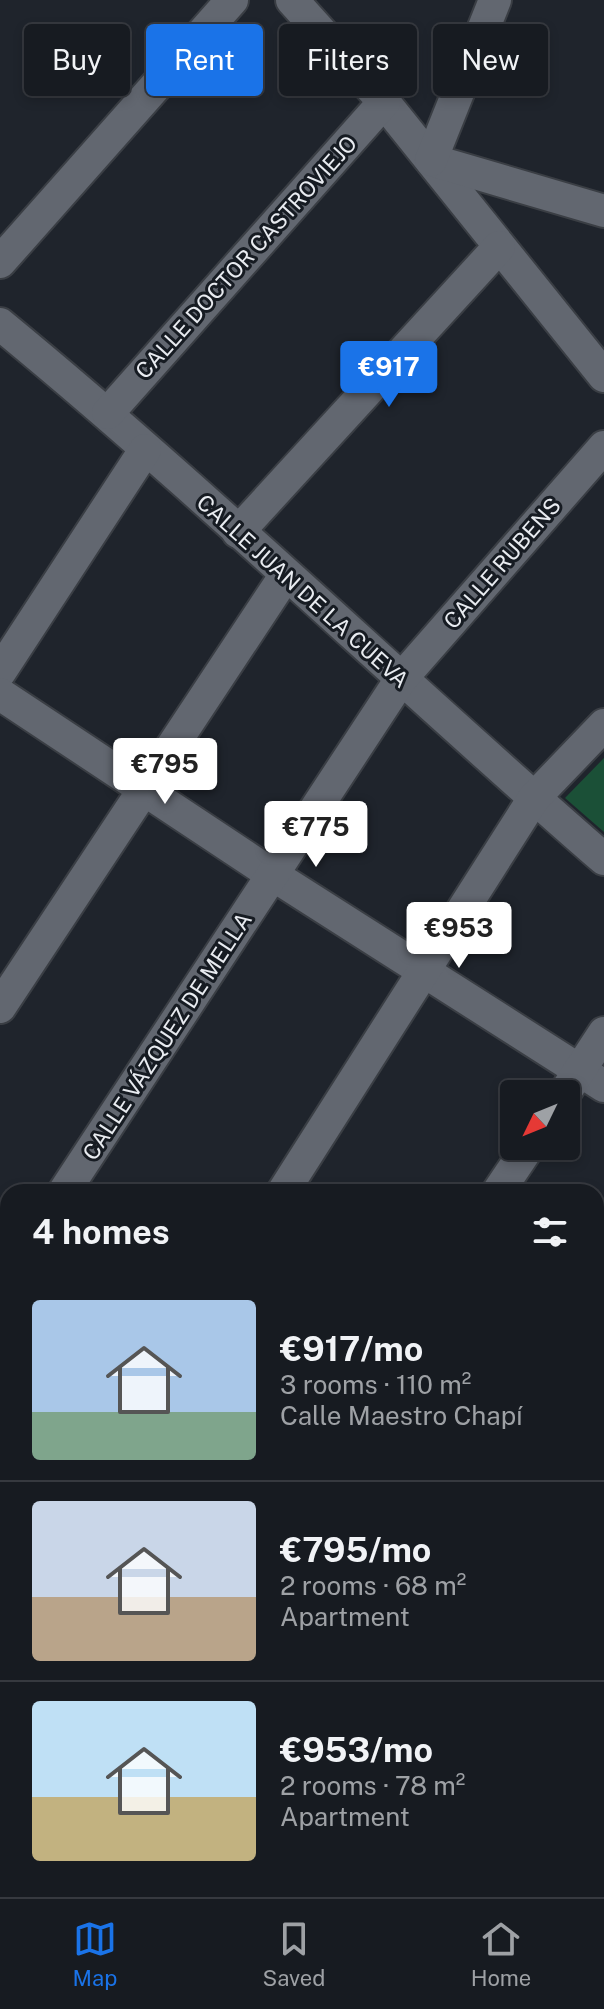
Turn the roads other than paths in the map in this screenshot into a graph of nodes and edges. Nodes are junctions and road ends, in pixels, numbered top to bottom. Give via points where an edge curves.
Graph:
1 (232, 0) edge
2 (292, 0) edge
3 (495, 0) edge
4 (384, 102) junction
5 (431, 160) junction
6 (604, 211) edge
7 (499, 247) junction
8 (0, 262) edge
9 (0, 324) edge
10 (604, 376) edge
11 (108, 413) junction
12 (604, 447) edge
13 (145, 450) junction
14 (238, 532) junction
15 (285, 576) junction
16 (0, 672) edge
17 (401, 679) junction
18 (0, 694) edge
19 (604, 725) edge
20 (144, 787) junction
21 (534, 798) junction
22 (604, 859) edge
23 (273, 875) junction
24 (426, 970) junction
25 (0, 1007) edge
26 (604, 1033) edge
27 (582, 1083) edge
28 (520, 1160) edge
29 (69, 1184) edge
30 (288, 1184) edge
31 (503, 1184) edge

1 - 8 street
2 - 4 street
3 - 5 street
4 - 5 street
4 - 11 street, CALLE DOCTOR CASTROVIEJO
5 - 6 street
5 - 7 street
7 - 10 street
7 - 14 street
9 - 11 street, CALLE JUAN DE LA CUEVA
11 - 13 street, CALLE JUAN DE LA CUEVA
12 - 17 street, CALLE RUBENS
13 - 14 street, CALLE JUAN DE LA CUEVA
13 - 16 street
14 - 15 street, CALLE JUAN DE LA CUEVA
15 - 17 street, CALLE JUAN DE LA CUEVA
15 - 20 street
17 - 21 street, CALLE JUAN DE LA CUEVA
17 - 23 street, CALLE VÁZQUEZ DE MELLA
18 - 20 street
19 - 21 street
20 - 23 street
20 - 25 street
21 - 22 street, CALLE JUAN DE LA CUEVA
21 - 24 street
23 - 24 street
23 - 29 street, CALLE VÁZQUEZ DE MELLA
24 - 27 street
24 - 30 street
26 - 27 street
28 - 31 street

